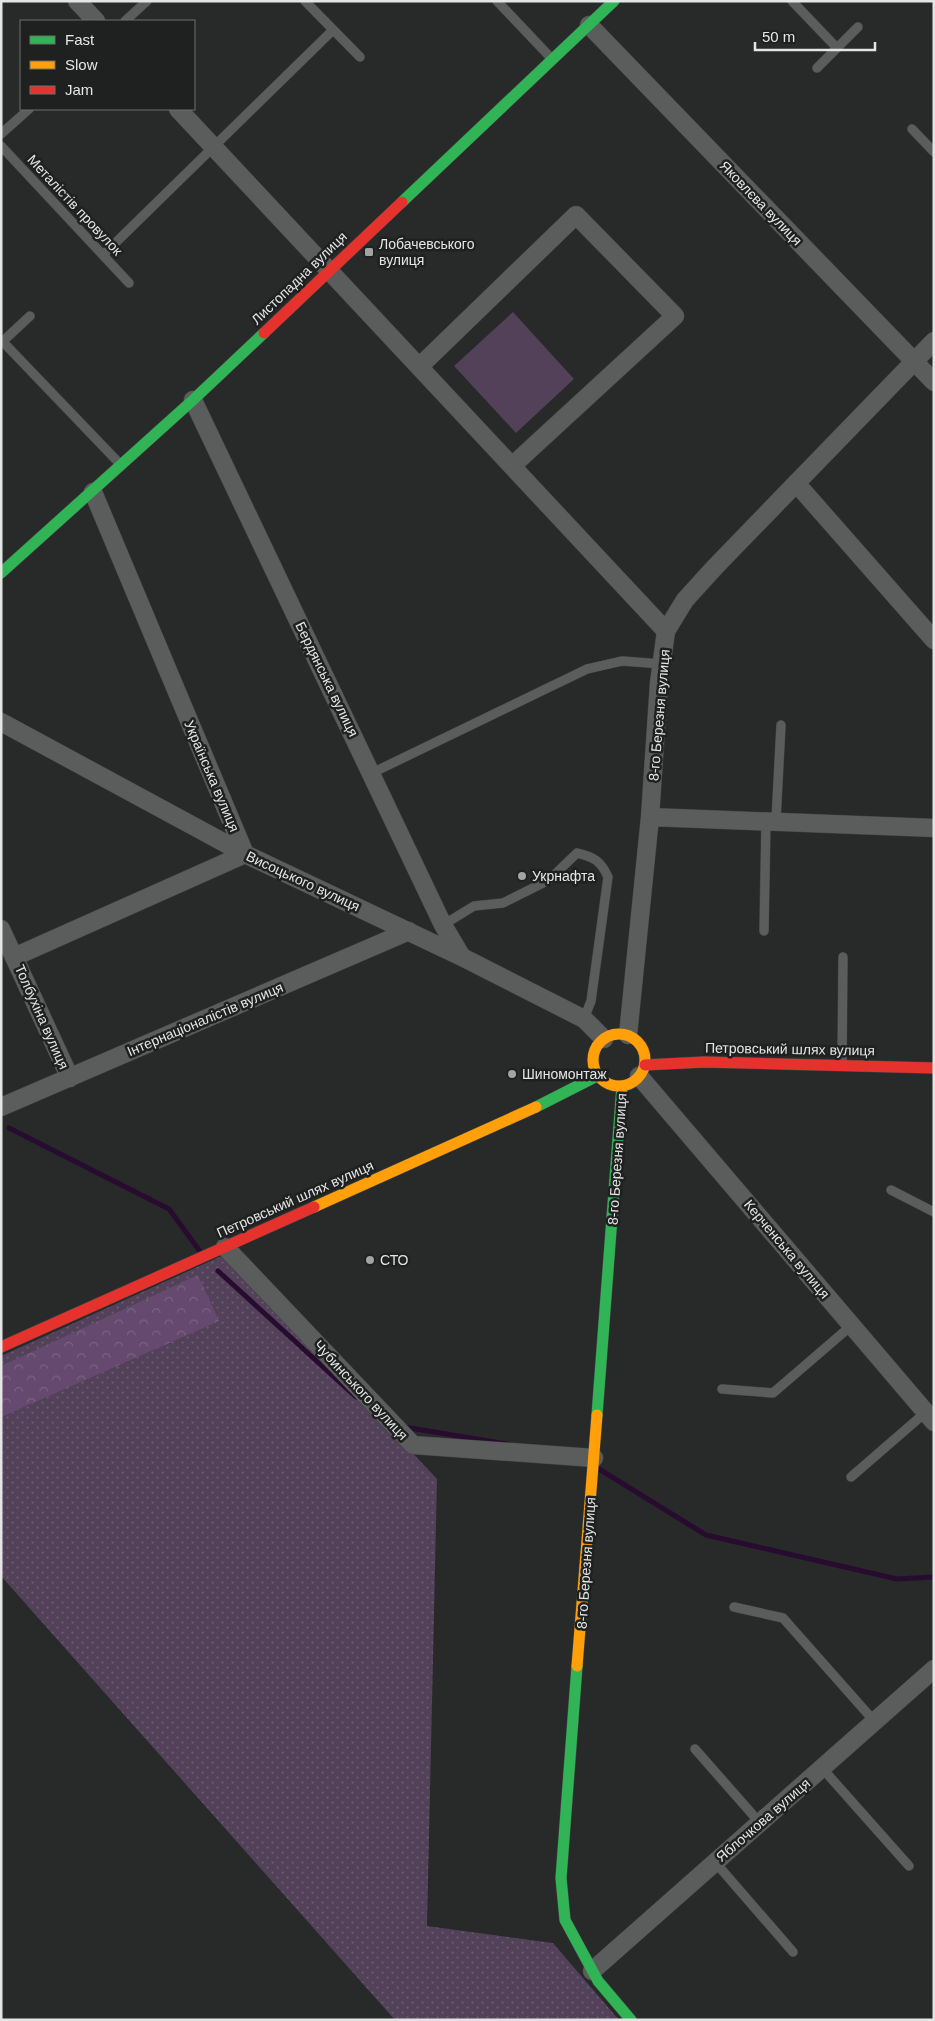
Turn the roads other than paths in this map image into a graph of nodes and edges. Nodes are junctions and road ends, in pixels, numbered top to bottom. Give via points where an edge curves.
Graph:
1 (77, 1) edge
2 (147, 1) edge
3 (305, 1) edge
4 (497, 1) edge
5 (614, 1) edge
6 (792, 1) edge
7 (95, 20) edge
8 (126, 20) edge
9 (589, 25) junction
10 (858, 27) dead end
11 (334, 30) junction
12 (837, 48) junction
13 (360, 57) dead end
14 (552, 60) junction
15 (817, 68) dead end
16 (28, 110) edge
17 (179, 110) edge
18 (912, 129) dead end
19 (1, 134) edge
20 (1, 146) edge
21 (213, 146) junction
22 (934, 152) edge
23 (103, 255) junction
24 (329, 270) junction
25 (129, 283) dead end
26 (30, 316) dead end
27 (934, 341) edge
28 (2, 343) edge
29 (914, 361) junction
30 (419, 367) junction
31 (934, 382) edge
32 (193, 400) junction
33 (121, 465) junction
34 (512, 466) junction
35 (796, 483) junction
36 (93, 492) junction
37 (1, 573) edge
38 (666, 630) junction
39 (934, 640) edge
40 (662, 664) junction
41 (1, 722) edge
42 (781, 725) dead end
43 (372, 773) junction
44 (650, 817) junction
45 (771, 820) junction
46 (934, 828) edge
47 (246, 854) junction
48 (443, 925) junction
49 (1, 929) edge
50 (764, 931) dead end
51 (409, 932) junction
52 (14, 956) junction
53 (462, 957) junction
54 (843, 957) dead end
55 (584, 1020) junction
56 (628, 1035) junction
57 (604, 1038) junction
58 (842, 1066) junction
59 (934, 1068) edge
60 (642, 1071) junction
61 (599, 1075) junction
62 (70, 1078) junction
63 (622, 1086) junction
64 (1, 1107) edge
65 (891, 1190) dead end
66 (934, 1212) edge
67 (225, 1247) junction
68 (852, 1325) junction
69 (1, 1347) edge
70 (722, 1389) dead end
71 (930, 1417) edge
72 (594, 1458) junction
73 (851, 1477) dead end
74 (734, 1607) dead end
75 (932, 1673) edge
76 (875, 1722) junction
77 (695, 1749) dead end
78 (822, 1768) junction
79 (760, 1823) junction
80 (715, 1862) junction
81 (909, 1866) dead end
82 (793, 1952) dead end
83 (592, 1971) junction
84 (631, 2020) edge

1 - 7 street
2 - 8 lane
3 - 11 lane
4 - 14 lane
5 - 9 street, Листопадна вулиця
6 - 12 lane
9 - 14 street, Листопадна вулиця
9 - 29 street, Яковлєва вулиця
10 - 12 lane
11 - 13 lane
11 - 21 lane
12 - 15 lane
14 - 24 street, Листопадна вулиця
16 - 19 lane
17 - 21 street
18 - 22 lane
20 - 23 lane, Металістів провулок
21 - 23 lane
21 - 24 street
23 - 25 lane, Металістів провулок
24 - 30 street
24 - 32 street, Листопадна вулиця
26 - 28 lane
27 - 29 street, 8-го Березня вулиця
28 - 33 lane
29 - 31 street, Яковлєва вулиця
29 - 35 street, 8-го Березня вулиця
30 - 34 street
30 - 34 street via 576,215 675,316
32 - 33 street, Листопадна вулиця
32 - 43 street, Бердянська вулиця
33 - 36 street, Листопадна вулиця
34 - 38 street
35 - 38 street, 8-го Березня вулиця via 685,600
35 - 39 street
36 - 37 street, Листопадна вулиця
36 - 47 street, Українська вулиця
38 - 40 street, 8-го Березня вулиця
40 - 43 lane via 622,661 587,669
40 - 44 street, 8-го Березня вулиця
41 - 47 street, Висоцького вулиця
42 - 45 lane
43 - 48 street, Бердянська вулиця
44 - 45 street
44 - 56 street, 8-го Березня вулиця
45 - 46 street
45 - 50 lane
47 - 51 street, Висоцького вулиця
47 - 52 street
48 - 53 street, Бердянська вулиця
48 - 55 lane via 474,906 503,903 549,880 577,853 594,858 603,866 608,878 591,1001
49 - 52 street, Толбухіна вулиця
51 - 53 street, Висоцького вулиця
51 - 62 street, Інтернаціоналістів вулиця
52 - 62 street, Толбухіна вулиця
53 - 55 street, Висоцького вулиця
54 - 58 lane
55 - 57 street, Висоцького вулиця
56 - 57 street
56 - 60 street via 640,1044 645,1057
57 - 61 street via 593,1062
58 - 59 street, Петровський шлях вулиця
58 - 60 street, Петровський шлях вулиця via 704,1062
60 - 63 street, Петровський шлях вулиця
60 - 68 street, Керченська вулиця
61 - 63 street via 609,1084
61 - 67 street, Петровський шлях вулиця via 526,1112
62 - 64 street, Інтернаціоналістів вулиця
63 - 72 street, 8-го Березня вулиця
65 - 66 lane
67 - 69 street, Петровський шлях вулиця
67 - 72 street, Чубинського вулиця via 413,1445
68 - 70 lane via 772,1393
68 - 71 street, Керченська вулиця
71 - 73 lane
72 - 83 street, 8-го Березня вулиця via 561,1878 565,1920
74 - 76 lane via 784,1618
75 - 76 street, Яблочкова вулиця
76 - 78 street, Яблочкова вулиця
77 - 79 lane
78 - 79 street, Яблочкова вулиця
78 - 81 lane
79 - 80 street, Яблочкова вулиця
80 - 82 lane
80 - 83 street, Яблочкова вулиця
83 - 84 street, 8-го Березня вулиця

